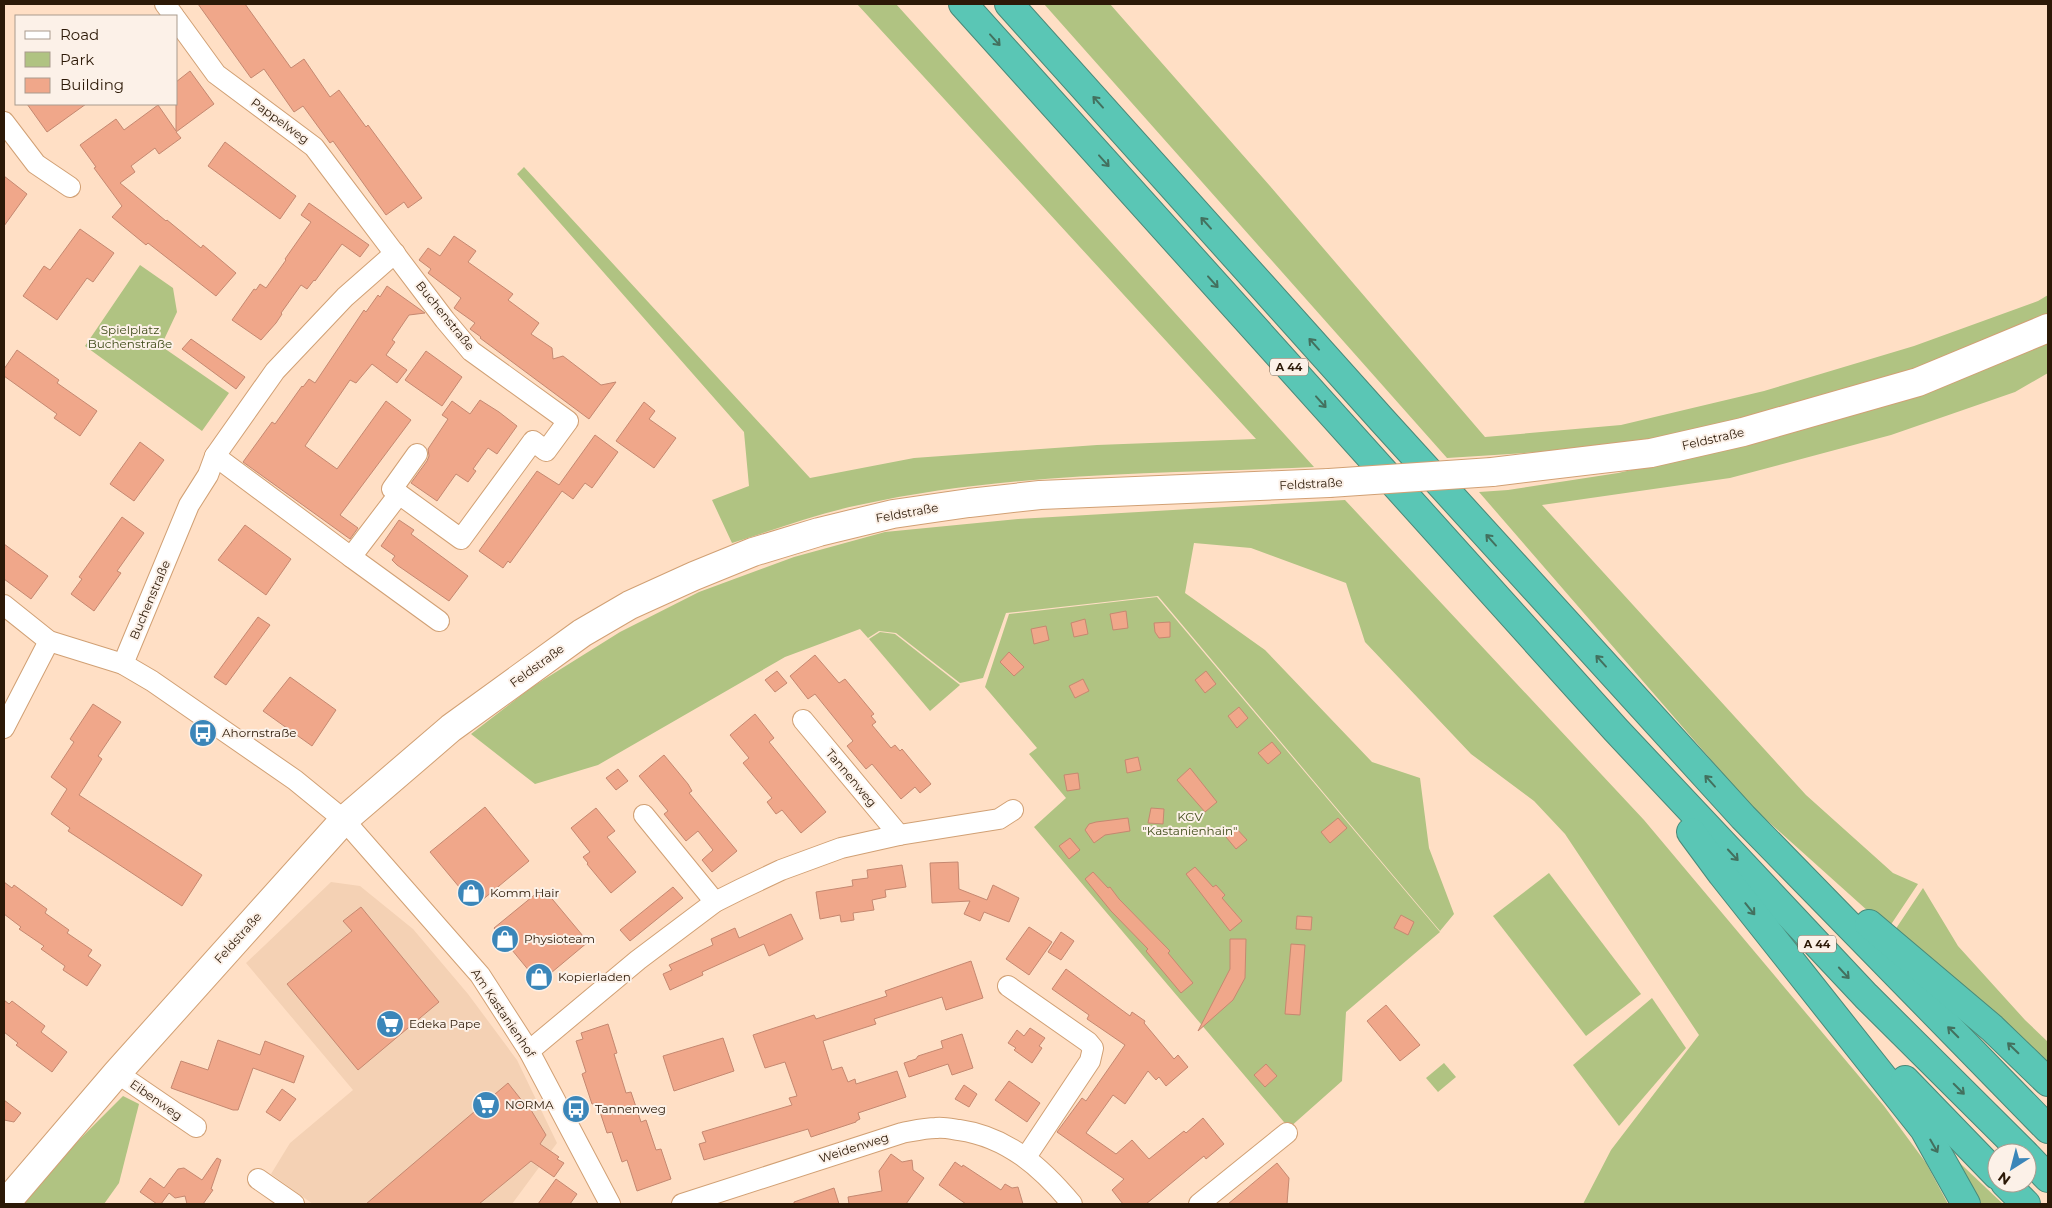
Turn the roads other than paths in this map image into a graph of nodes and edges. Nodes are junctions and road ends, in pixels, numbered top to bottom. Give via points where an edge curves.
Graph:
1 (165, 4) edge
2 (963, 4) edge
3 (1010, 4) edge
4 (173, 15) edge
5 (178, 22) edge
6 (4, 122) edge
7 (70, 187) dead end
8 (396, 252) junction
9 (2048, 328) edge
10 (417, 454) dead end
11 (215, 456) junction
12 (399, 494) junction
13 (351, 557) junction
14 (4, 605) edge
15 (439, 621) dead end
16 (49, 642) junction
17 (123, 664) junction
18 (803, 720) dead end
19 (4, 728) edge
20 (1616, 730) junction
21 (1013, 810) dead end
22 (644, 815) dead end
23 (1742, 817) junction
24 (344, 820) junction
25 (899, 835) junction
26 (715, 902) junction
27 (1799, 968) junction
28 (1008, 986) dead end
29 (530, 1051) junction
30 (117, 1073) junction
31 (2048, 1082) edge
32 (196, 1127) dead end
33 (2048, 1129) edge
34 (1287, 1133) dead end
35 (2014, 1143) edge
36 (1026, 1157) junction
37 (1987, 1165) edge
38 (2037, 1166) edge
39 (258, 1178) dead end
40 (2048, 1178) edge
41 (2015, 1193) edge
42 (5, 1204) edge
43 (294, 1204) edge
44 (610, 1204) edge
45 (682, 1204) edge
46 (1072, 1204) edge
47 (1199, 1204) edge
48 (1966, 1204) edge
49 (2026, 1204) edge

1 - 4 street
2 -> 20 highway, A 44
23 -> 3 highway, A 44
5 - 8 street, Pappelweg via 216,74 314,147
6 - 7 street via 36,164
8 - 11 street, Buchenstraße via 345,297 275,371
8 - 12 street, Buchenstraße via 471,351 568,421 546,451 533,442 461,539
9 - 24 main road, Feldstraße, bridge via 1918,382 1743,432 1651,454 1492,472 1329,484 1040,496 875,518 819,532 753,552 694,576 582,633 451,728
10 - 12 street via 392,489
11 - 13 street
11 - 17 street, Buchenstraße via 189,505
12 - 13 street
13 - 15 street
14 - 16 street
16 - 17 street
16 - 19 street
17 - 24 street via 287,775
18 - 25 street, Tannenweg
20 -> 27 highway via 1722,874
20 -> 35 highway, A 44 via 1866,996
21 - 25 street via 999,819
22 - 26 street
31 -> 23 highway via 1992,1028
33 -> 23 highway, A 44
24 - 29 street, Am Kastanienhof via 480,975
24 - 30 main road, Feldstraße
25 - 26 street via 807,860
26 - 29 street via 638,960
27 - 37 highway
27 -> 48 highway via 1924,1129
28 - 36 street via 1093,1048 1090,1061
29 - 44 street, Am Kastanienhof
30 - 32 street, Eibenweg
30 - 42 main road, Feldstraße
34 - 47 street
36 - 45 street, Weidenweg via 1000,1141 973,1132 937,1128 893,1135
36 - 46 street, Weidenweg
38 - 40 highway
39 - 43 street
41 - 49 highway

